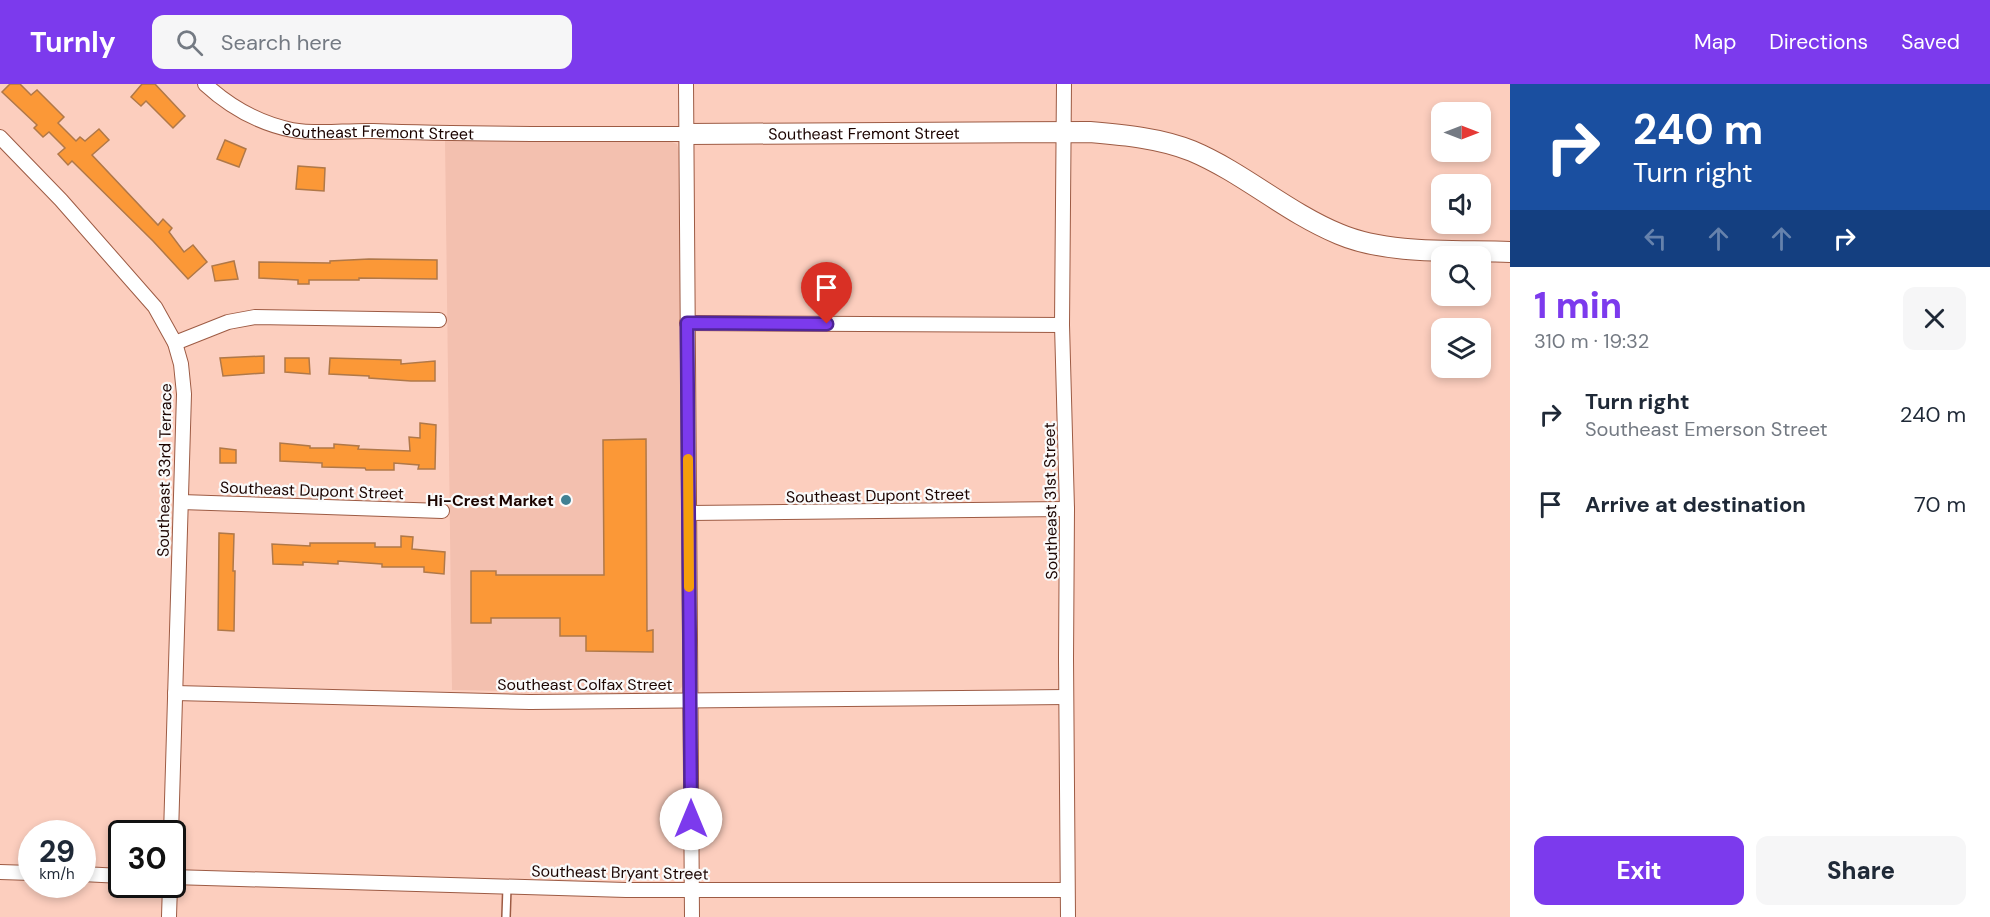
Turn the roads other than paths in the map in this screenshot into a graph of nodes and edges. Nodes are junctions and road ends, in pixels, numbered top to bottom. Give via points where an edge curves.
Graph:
1 (205, 84) edge
2 (686, 84) edge
3 (1064, 84) edge
4 (1064, 132) junction
5 (687, 134) junction
6 (0, 137) edge
7 (1510, 252) edge
8 (439, 320) dead end
9 (687, 323) junction
10 (1062, 325) junction
11 (175, 342) junction
12 (181, 502) junction
13 (1067, 509) junction
14 (442, 511) dead end
15 (689, 513) junction
16 (175, 693) junction
17 (1066, 697) junction
18 (690, 700) junction
19 (171, 820) edge
20 (0, 872) edge
21 (18, 873) edge
22 (186, 878) edge
23 (507, 887) junction
24 (692, 890) junction
25 (1067, 890) junction
26 (170, 898) edge
27 (170, 917) edge
28 (506, 917) edge
29 (692, 917) edge
30 (1068, 917) edge

1 - 5 street, Southeast Fremont Street via 242,112 265,123 304,132
2 - 5 street
3 - 4 street, Southeast 31st Street
4 - 5 street, Southeast Fremont Street
4 - 7 street, Southeast Fremont Street via 1162,141 1191,150 1340,235 1388,248
4 - 10 street, Southeast 31st Street
5 - 9 street
6 - 11 street, Southeast 33rd Terrace via 155,308
8 - 11 street via 255,317 228,322
9 - 10 street
9 - 15 street
10 - 13 street, Southeast 31st Street
11 - 12 street, Southeast 33rd Terrace via 184,393
12 - 14 street, Southeast Dupont Street
12 - 16 street, Southeast 33rd Terrace
13 - 15 street, Southeast Dupont Street
13 - 17 street, Southeast 31st Street
15 - 18 street
16 - 18 street, Southeast Colfax Street via 530,702
16 - 19 street, Southeast 33rd Terrace
17 - 18 street, Southeast Colfax Street
17 - 25 street, Southeast 31st Street
18 - 24 street
20 - 21 street
22 - 23 street, Southeast Bryant Street
23 - 24 street, Southeast Bryant Street
23 - 28 lane
24 - 25 street, Southeast Bryant Street
24 - 29 street
25 - 30 street, Southeast 31st Street
26 - 27 street

